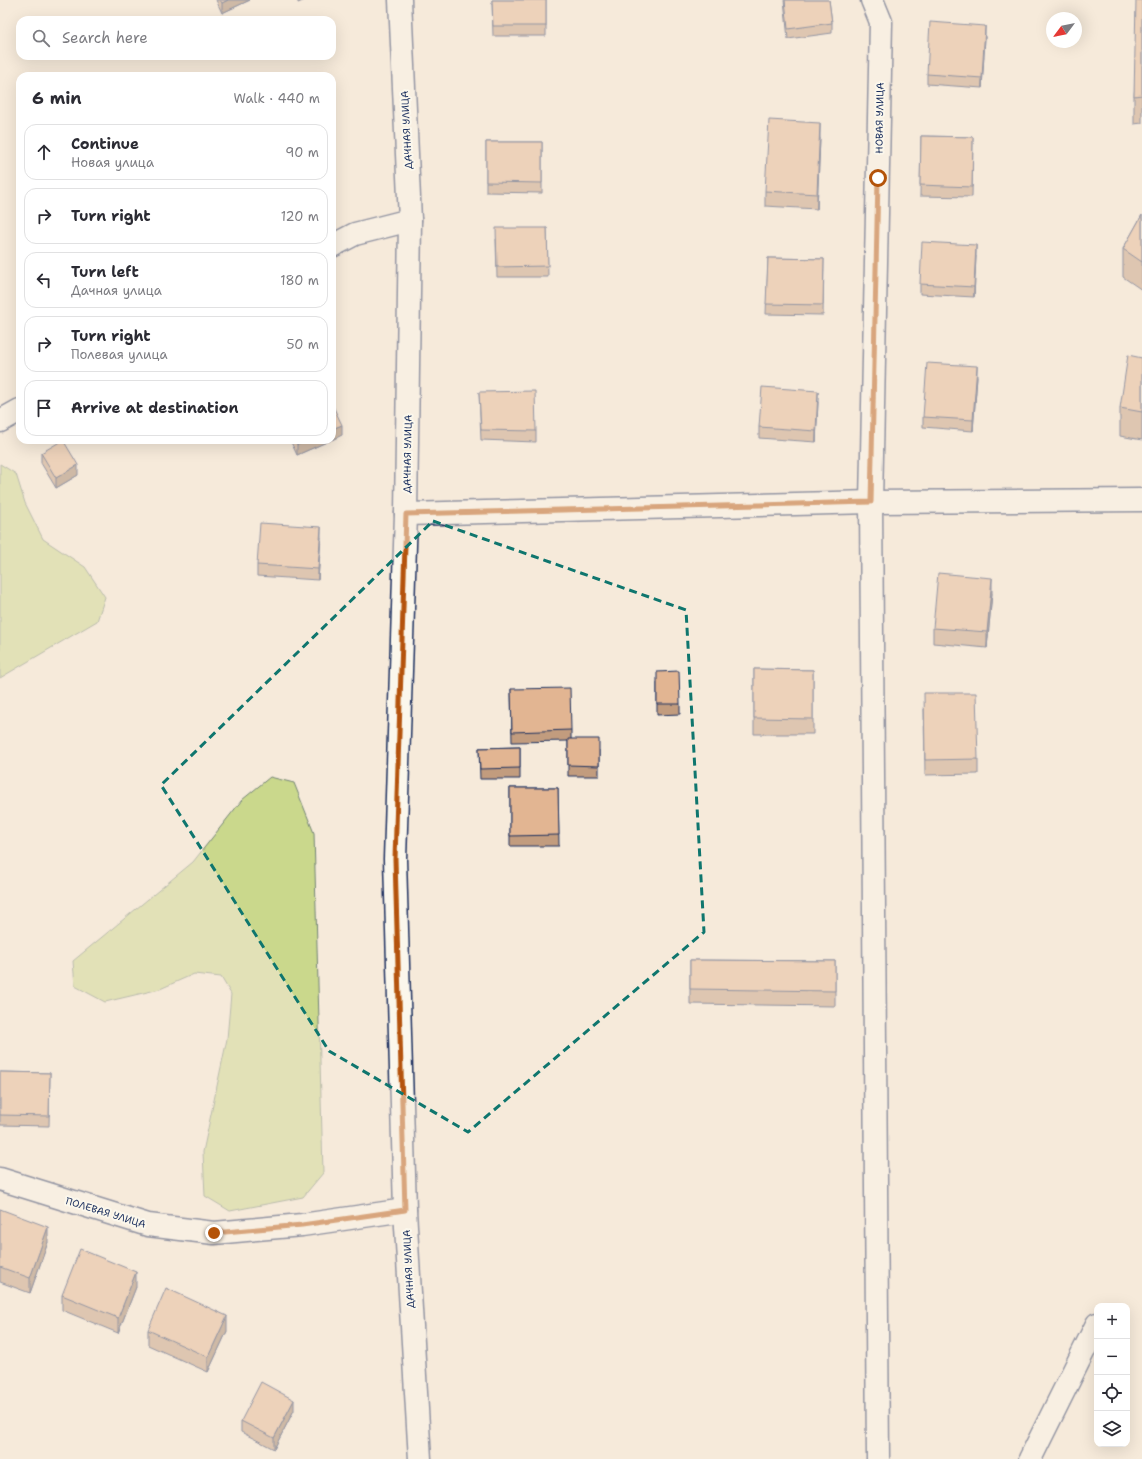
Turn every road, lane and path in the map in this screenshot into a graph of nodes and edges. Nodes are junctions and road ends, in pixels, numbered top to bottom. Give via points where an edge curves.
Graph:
1 (400, 0) edge
2 (872, 0) edge
3 (410, 220) junction
4 (336, 244) edge
5 (16, 412) edge
6 (0, 421) edge
7 (1142, 500) edge
8 (871, 502) junction
9 (406, 514) junction
10 (0, 1178) edge
11 (405, 1210) junction
12 (1094, 1330) edge
13 (420, 1459) edge
14 (878, 1459) edge
15 (1030, 1459) edge

1 - 3 street, ДАЧНАЯ УЛИЦА
2 - 8 street, НОВАЯ УЛИЦА via 881,22
3 - 4 street via 355,234
3 - 9 street, ДАЧНАЯ УЛИЦА
5 - 6 street
7 - 8 street
8 - 9 street
8 - 14 street, НОВАЯ УЛИЦА
9 - 11 street, ДАЧНАЯ УЛИЦА via 395,859
10 - 11 street, ПОЛЕВАЯ УЛИЦА via 148,1225 214,1233 302,1225
11 - 13 street, ДАЧНАЯ УЛИЦА
12 - 15 street

